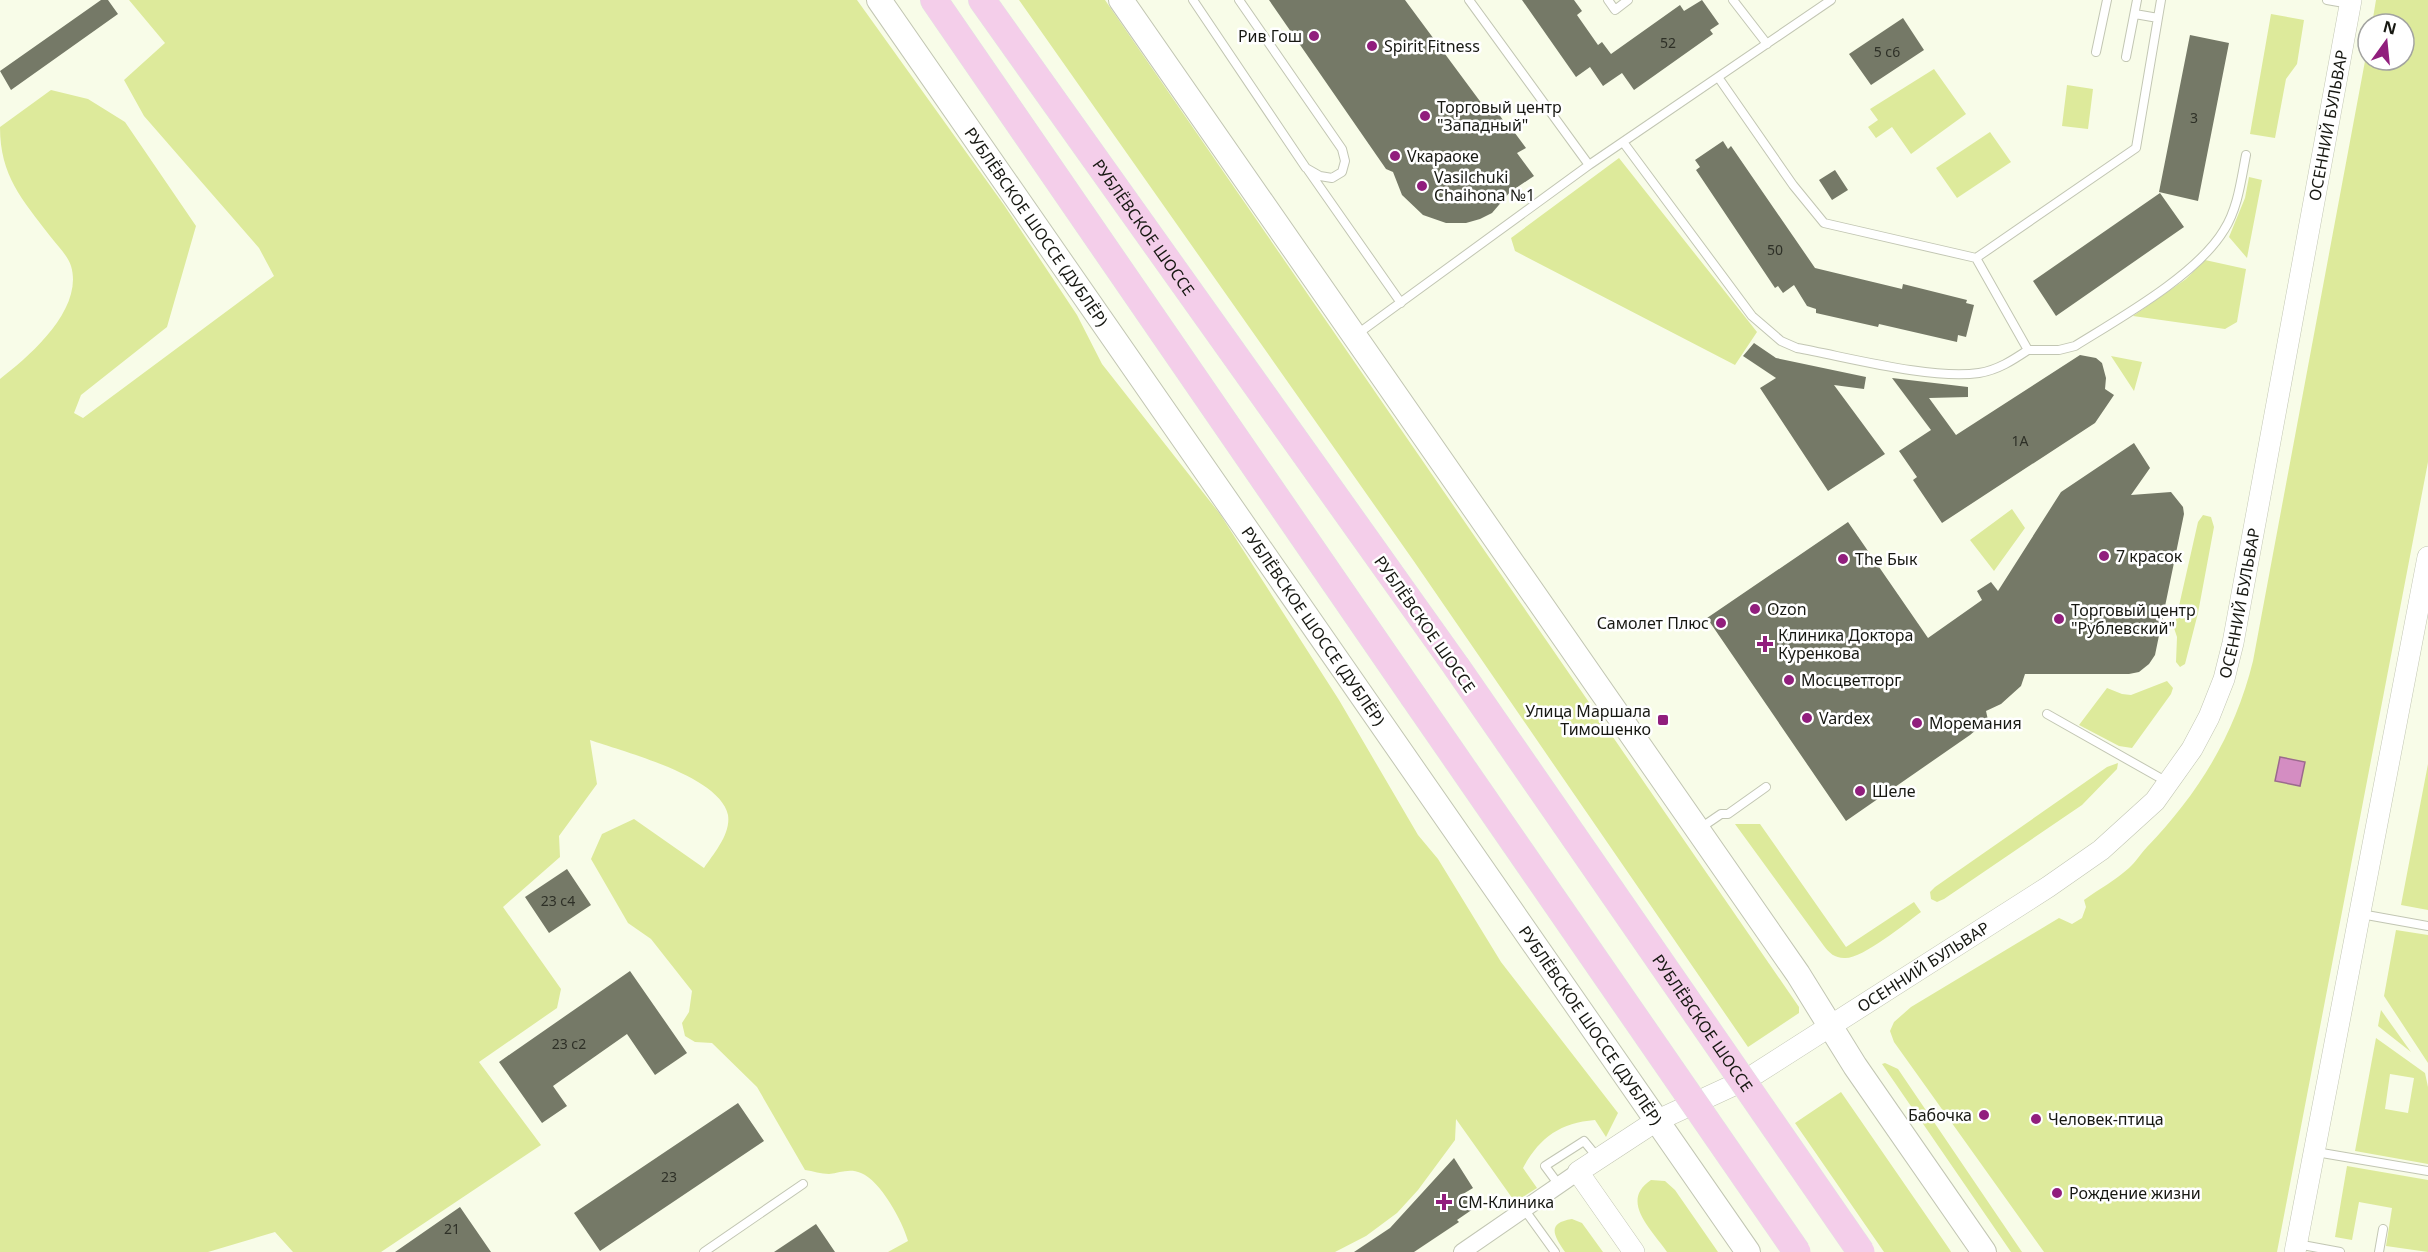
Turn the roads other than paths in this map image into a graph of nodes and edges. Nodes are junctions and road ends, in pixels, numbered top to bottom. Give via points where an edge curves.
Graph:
1 (879, 0) edge
2 (934, 0) edge
3 (982, 0) edge
4 (1121, 0) edge
5 (1193, 0) edge
6 (1239, 0) edge
7 (1469, 0) edge
8 (1608, 0) edge
9 (1628, 0) edge
10 (1733, 0) edge
11 (1832, 0) edge
12 (2107, 0) edge
13 (2137, 0) edge
14 (2162, 0) edge
15 (2327, 0) edge
16 (2350, 2) edge
17 (2134, 14) junction
18 (2158, 18) junction
19 (1767, 44) junction
20 (2096, 52) dead end
21 (2126, 57) dead end
22 (1718, 77) junction
23 (1623, 142) junction
24 (2246, 155) dead end
25 (1589, 165) junction
26 (1306, 168) junction
27 (1976, 258) junction
28 (1401, 303) junction
29 (1356, 335) junction
30 (2028, 350) junction
31 (2428, 557) edge
32 (2047, 714) dead end
33 (2170, 783) junction
34 (1766, 787) dead end
35 (1698, 829) junction
36 (2361, 914) junction
37 (2428, 926) edge
38 (1831, 1026) junction
39 (1722, 1039) dead end
40 (1749, 1078) junction
41 (1656, 1121) junction
42 (2315, 1152) junction
43 (1598, 1158) junction
44 (2428, 1171) edge
45 (1578, 1172) junction
46 (803, 1184) dead end
47 (1559, 1185) junction
48 (1524, 1209) junction
49 (2383, 1229) dead end
50 (2296, 1248) edge
51 (704, 1252) edge
52 (1462, 1252) edge
53 (1555, 1252) edge
54 (1634, 1252) edge
55 (1748, 1252) edge
56 (1797, 1252) edge
57 (1861, 1252) edge
58 (1984, 1252) edge
59 (2340, 1252) edge
60 (2379, 1252) edge

1 - 41 main road, РУБЛЁВСКОЕ ШОССЕ (ДУБЛЁР)
2 - 56 main road, bridge
3 - 57 main road, РУБЛЁВСКОЕ ШОССЕ, bridge via 1456,666
4 - 29 main road
5 - 26 lane
6 - 26 lane via 1341,149 1345,161 1342,172 1332,178
7 - 25 lane
8 - 9 lane via 1615,10
10 - 19 lane
11 - 19 lane
12 - 20 lane
13 - 17 lane
14 - 18 lane
15 - 16 lane
16 - 33 street, ОСЕННИЙ БУЛЬВАР via 2233,643 2210,717
17 - 18 lane
17 - 21 lane
18 - 27 lane via 2136,148
19 - 22 lane
22 - 23 lane
22 - 27 lane via 1824,223
23 - 25 lane
23 - 30 lane via 1752,316 1780,341 1797,348 1931,372 1979,373 2006,365
24 - 30 lane via 2237,201 2224,230 2182,273 2075,346
25 - 28 lane
26 - 28 lane
27 - 30 lane
28 - 29 lane
29 - 35 main road
31 - 36 street
32 - 33 lane
33 - 38 street, ОСЕННИЙ БУЛЬВАР via 2144,813 2089,859
34 - 35 lane via 1728,814 1721,814
35 - 38 main road
36 - 37 lane
36 - 42 street
38 - 40 street
38 - 58 main road
39 - 40 lane
40 - 41 street via 1708,1101
41 - 43 street
41 - 55 main road, РУБЛЁВСКОЕ ШОССЕ (ДУБЛЁР)
42 - 44 lane
42 - 50 street
43 - 45 street
43 - 47 lane via 1584,1140 1545,1166
45 - 47 street
45 - 54 street
46 - 51 lane
47 - 48 street
48 - 52 street
48 - 53 lane
49 - 60 lane
50 - 59 lane

